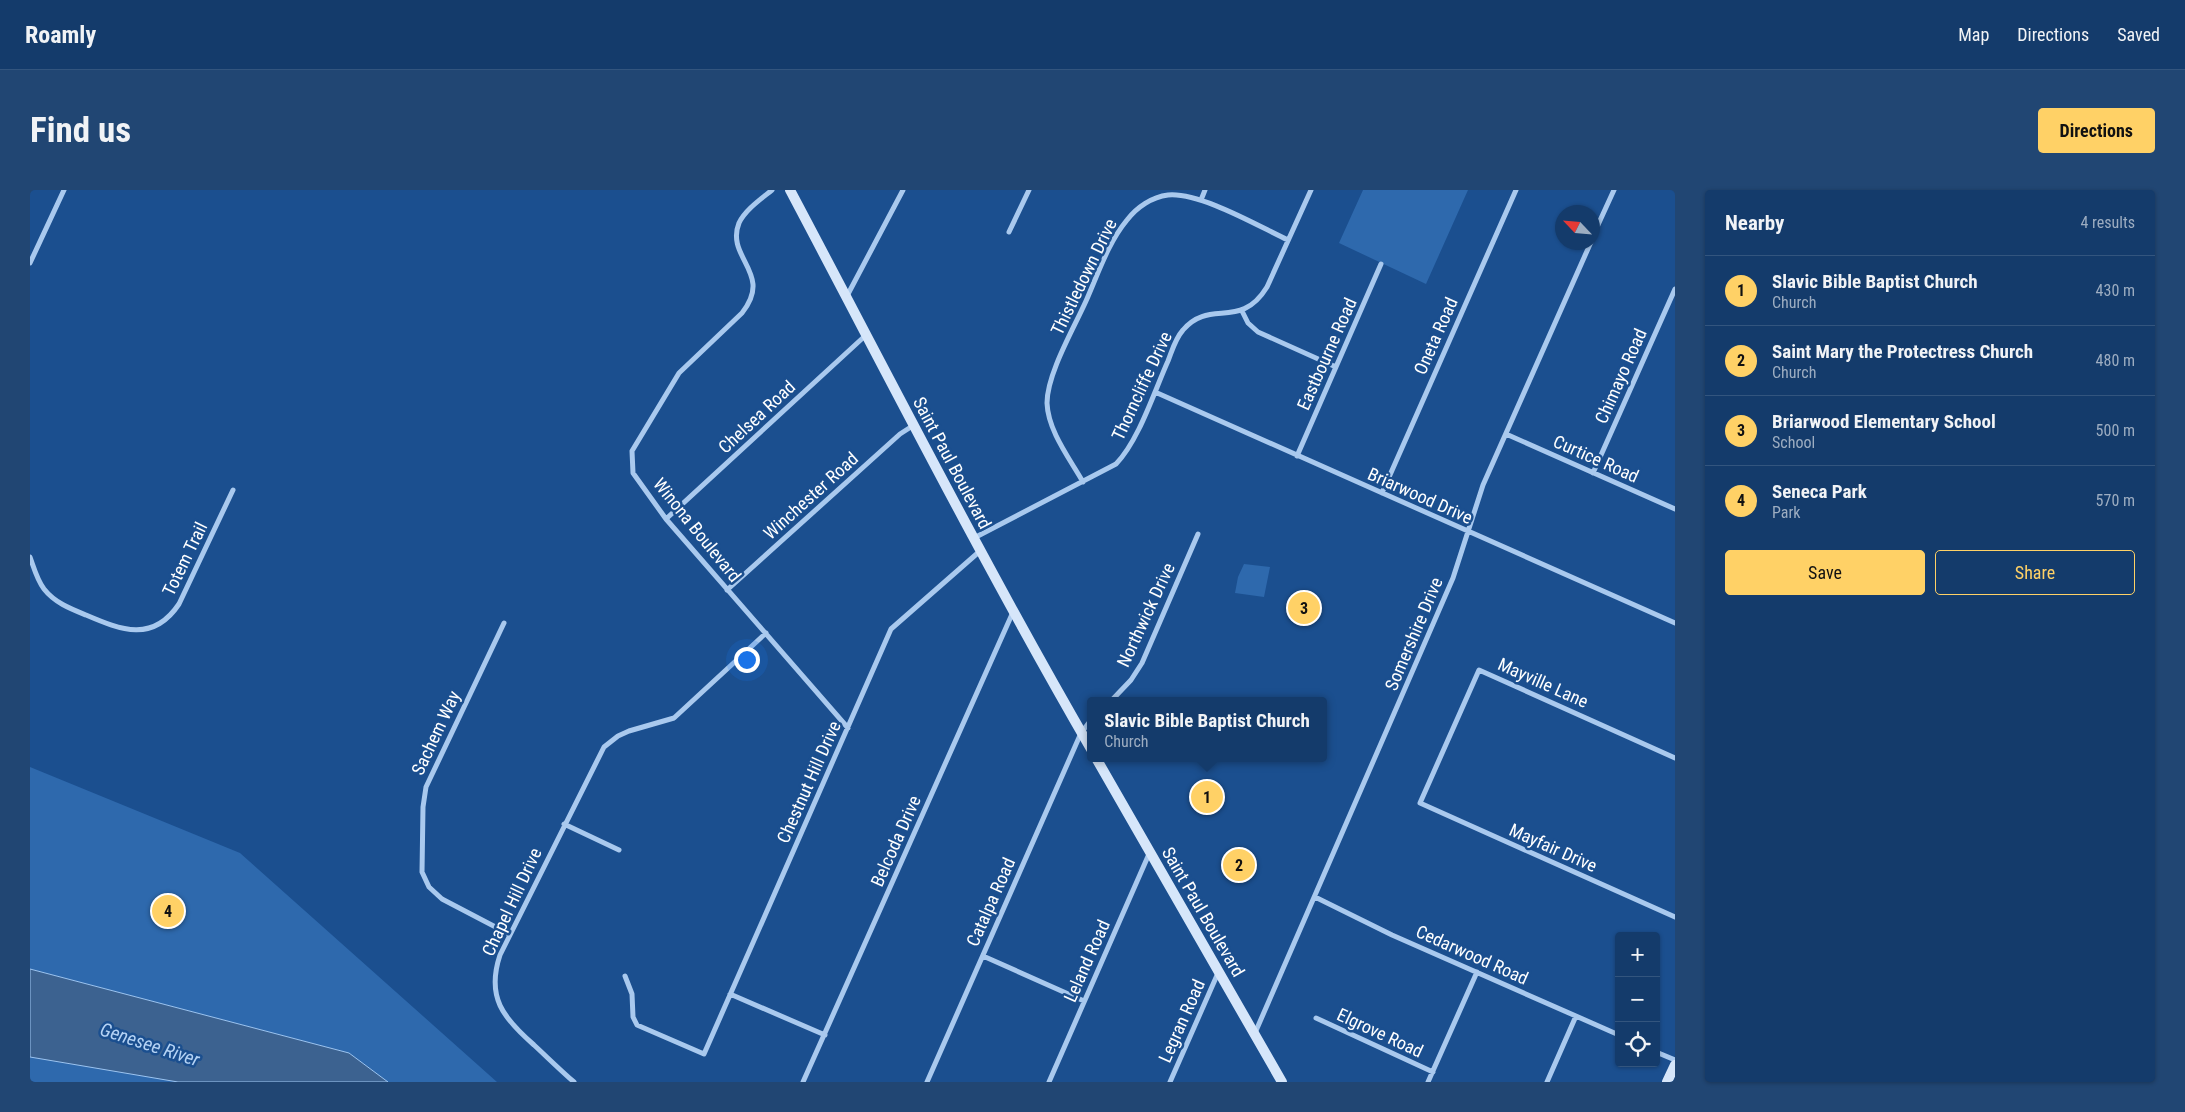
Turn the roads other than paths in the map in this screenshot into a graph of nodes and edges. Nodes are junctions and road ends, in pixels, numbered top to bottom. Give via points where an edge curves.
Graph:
1 (64, 190) edge
2 (772, 190) edge
3 (790, 190) edge
4 (903, 190) edge
5 (1029, 190) edge
6 (1206, 190) edge
7 (1310, 190) edge
8 (1516, 190) edge
9 (1614, 190) edge
10 (1201, 200) junction
11 (1600, 221) edge
12 (1009, 232) dead end
13 (1288, 240) junction
14 (1587, 250) edge
15 (30, 263) edge
16 (1382, 264) dead end
17 (1675, 289) edge
18 (846, 296) junction
19 (1242, 311) junction
20 (866, 335) junction
21 (1336, 366) junction
22 (1155, 392) junction
23 (914, 425) junction
24 (1506, 434) junction
25 (1297, 456) junction
26 (1593, 473) junction
27 (1083, 482) junction
28 (233, 490) dead end
29 (1382, 493) junction
30 (1675, 509) edge
31 (666, 519) junction
32 (1468, 532) junction
33 (1198, 534) dead end
34 (974, 538) junction
35 (980, 550) junction
36 (30, 557) edge
37 (727, 590) junction
38 (1014, 612) junction
39 (504, 623) dead end
40 (1675, 623) edge
41 (766, 633) junction
42 (1115, 697) edge
43 (1087, 725) edge
44 (848, 728) junction
45 (1081, 733) junction
46 (1087, 743) edge
47 (1675, 758) edge
48 (1098, 762) edge
49 (1420, 804) joint
50 (564, 824) junction
51 (619, 850) dead end
52 (1150, 852) junction
53 (1315, 897) junction
54 (1675, 917) edge
55 (509, 934) junction
56 (983, 956) junction
57 (1219, 972) junction
58 (1477, 972) junction
59 (625, 976) dead end
60 (730, 994) junction
61 (1084, 1001) junction
62 (1576, 1016) junction
63 (1316, 1018) dead end
64 (1615, 1033) edge
65 (1254, 1034) junction
66 (825, 1035) junction
67 (1660, 1054) edge
68 (1675, 1060) edge
69 (1675, 1065) edge
70 (1433, 1072) junction
71 (574, 1082) edge
72 (803, 1082) edge
73 (927, 1082) edge
74 (1049, 1082) edge
75 (1170, 1082) edge
76 (1282, 1082) edge
77 (1428, 1082) edge
78 (1547, 1082) edge
79 (1668, 1082) edge

1 - 15 street
2 - 31 street, Winona Boulevard via 743,217 737,231 739,247 753,280 750,303 679,373 632,451 633,473
3 - 18 main road, Saint Paul Boulevard
4 - 18 street
5 - 12 street
6 - 10 street
7 - 13 street
8 - 29 street, Oneta Road
9 - 11 street
10 - 13 street, Thistledown Drive
10 - 27 street, Thistledown Drive via 1177,195 1158,198 1143,204 1127,218 1113,240 1056,370 1048,393 1049,417
13 - 19 street via 1260,298
14 - 24 street, Somershire Drive
16 - 21 street, Eastbourne Road
17 - 26 street, Chimayo Road
18 - 20 main road, Saint Paul Boulevard
19 - 21 street via 1258,332
19 - 22 street, Thorncliffe Drive via 1208,315 1184,328
20 - 23 main road, Saint Paul Boulevard
20 - 31 street, Chelsea Road
21 - 25 street, Eastbourne Road
22 - 25 street, Briarwood Drive
22 - 27 street, Thorncliffe Drive via 1124,456 1107,470
23 - 34 main road, Saint Paul Boulevard
23 - 37 street, Winchester Road via 900,434
24 - 26 street, Curtice Road
24 - 32 street, Somershire Drive via 1483,485
25 - 29 street, Briarwood Drive
26 - 30 street, Curtice Road
27 - 34 street, Thorncliffe Drive
28 - 36 street, Totem Trail via 179,604 167,619 152,628 117,628 63,605 44,590
29 - 32 street, Briarwood Drive
31 - 37 street, Winona Boulevard
32 - 40 street, Briarwood Drive
32 - 53 street, Somershire Drive via 1453,578
33 - 42 street, Northwick Drive via 1142,663
34 - 35 main road, Saint Paul Boulevard
35 - 38 main road, Saint Paul Boulevard
35 - 44 street, Chestnut Hill Drive via 891,629
37 - 41 street, Winona Boulevard
38 - 45 main road, Saint Paul Boulevard
38 - 66 street, Belcoda Drive
39 - 55 street, Sachem Way via 426,787 421,862 425,880 434,893
41 - 44 street, Winona Boulevard
41 - 50 street, Chapel Hill Drive via 674,718 629,731 610,741 599,754
43 - 45 street
44 - 60 street, Chestnut Hill Drive
45 - 46 main road, Saint Paul Boulevard
45 - 56 street, Catalpa Road
47 - 49 street, Mayville Lane via 1479,670
48 - 52 main road, Saint Paul Boulevard
49 - 54 street, Mayfair Drive
50 - 51 street
50 - 55 street, Chapel Hill Drive
52 - 57 main road, Saint Paul Boulevard
52 - 61 street, Leland Road
53 - 58 street, Cedarwood Road
53 - 65 street, Somershire Drive
55 - 71 street, Chapel Hill Drive via 494,975 500,1007 512,1025
56 - 61 street
56 - 73 street, Catalpa Road
57 - 65 main road, Saint Paul Boulevard
57 - 75 street, Legran Road
58 - 62 street, Cedarwood Road
58 - 70 street
59 - 60 street, Chestnut Hill Drive via 632,994 636,1025 704,1054
60 - 66 street
61 - 74 street, Leland Road
62 - 64 street, Cedarwood Road
62 - 78 street
63 - 70 street, Elgrove Road
65 - 76 main road, Saint Paul Boulevard
66 - 72 street, Belcoda Drive
67 - 68 street
69 - 79 main road
70 - 77 street

